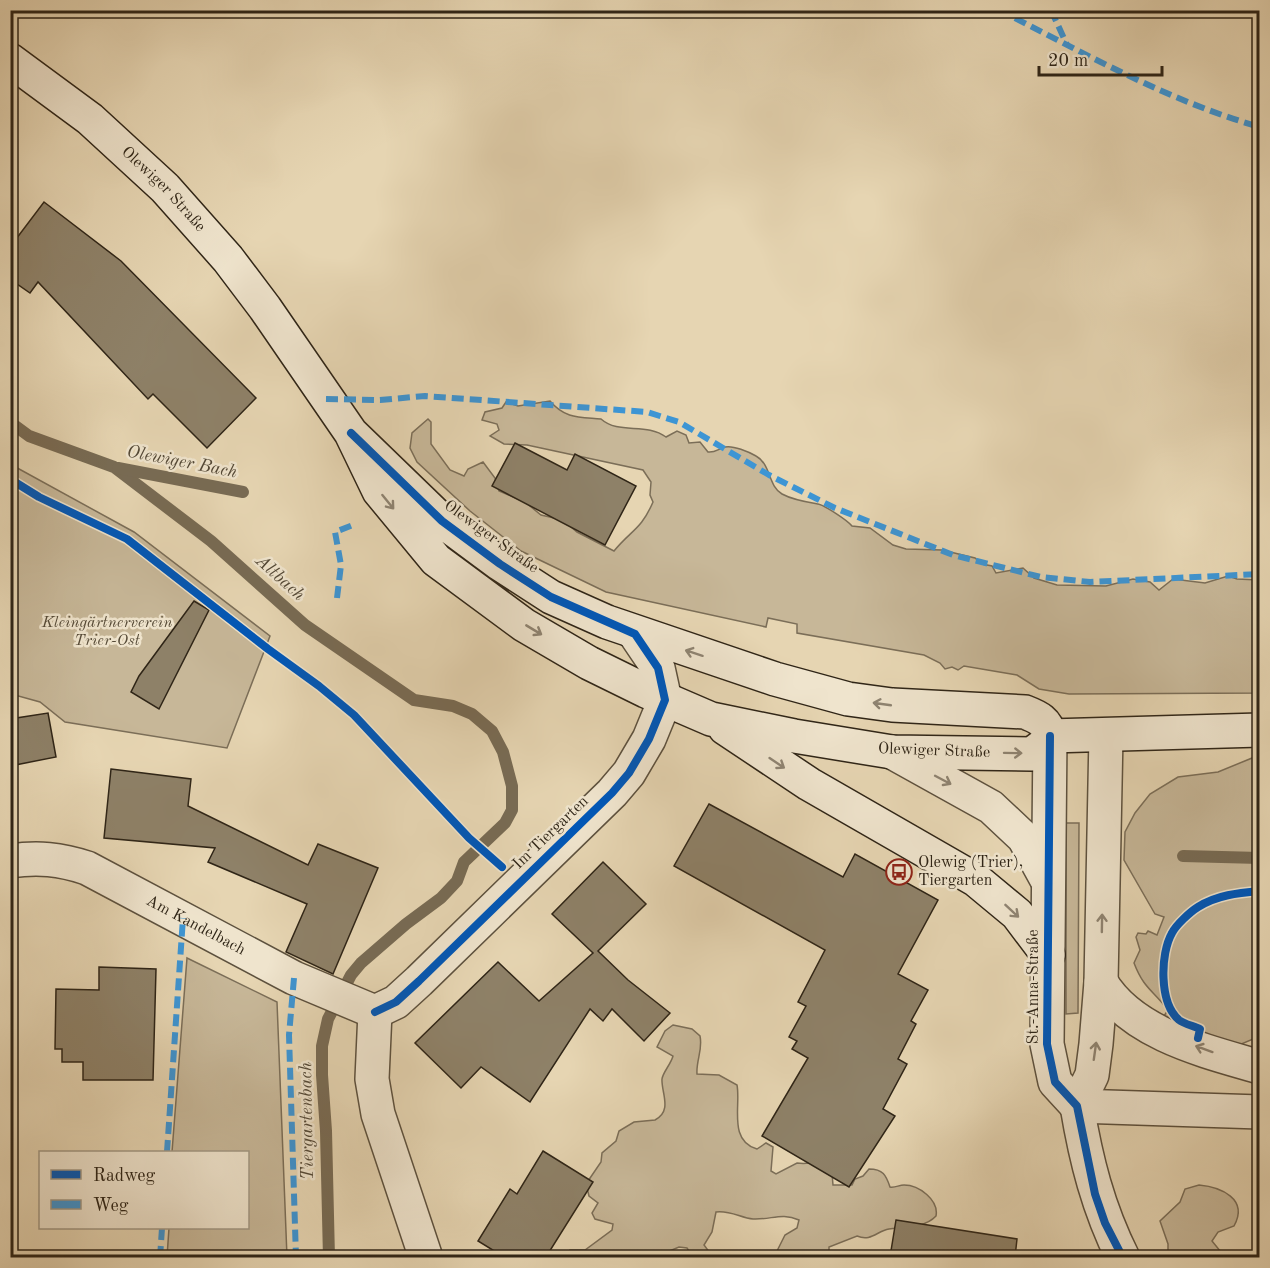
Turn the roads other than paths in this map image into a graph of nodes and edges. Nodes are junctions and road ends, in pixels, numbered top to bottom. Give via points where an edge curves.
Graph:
1 (10, 60) edge
2 (351, 433) junction
3 (635, 634) junction
4 (665, 700) junction
5 (711, 719) junction
6 (1260, 730) edge
7 (1106, 735) junction
8 (1050, 736) junction
9 (892, 752) junction
10 (10, 861) edge
11 (1047, 879) junction
12 (1047, 955) junction
13 (1101, 982) junction
14 (350, 1002) junction
15 (1260, 1067) edge
16 (1077, 1106) junction
17 (1260, 1112) edge
18 (426, 1257) edge
19 (1123, 1257) edge

1 - 2 main road, Olewiger Straße via 126,150 195,221 265,308
2 - 3 main road, Olewiger Straße via 442,521 500,564 551,597
2 -> 4 main road, Olewiger Straße via 379,491 436,560 524,625 609,674
3 - 4 main road via 658,668
8 -> 3 main road, Olewiger Straße via 1038,717 1024,712 848,699
4 - 5 main road, Olewiger Straße
4 - 14 main road, Im Tiergarten via 649,739 612,793 418,981 396,1002
5 - 9 main road, Olewiger Straße
5 -> 12 main road via 809,784 976,880 1017,914
6 - 7 main road
7 - 8 main road
13 -> 7 main road
9 -> 8 main road, Olewiger Straße via 1032,754
8 - 11 main road, St.-Anna-Straße
9 -> 11 main road via 991,807 1024,838
10 - 14 main road, Am Kandelbach via 38,857 87,868 238,950
11 - 12 main road, St.-Anna-Straße
12 - 16 main road, St.-Anna-Straße via 1050,1064 1055,1082
15 -> 13 main road via 1167,1035 1124,1010
16 -> 13 main road via 1092,1075
14 - 18 main road via 372,1040 372,1079 378,1114
16 - 17 main road
16 - 19 main road via 1095,1194

